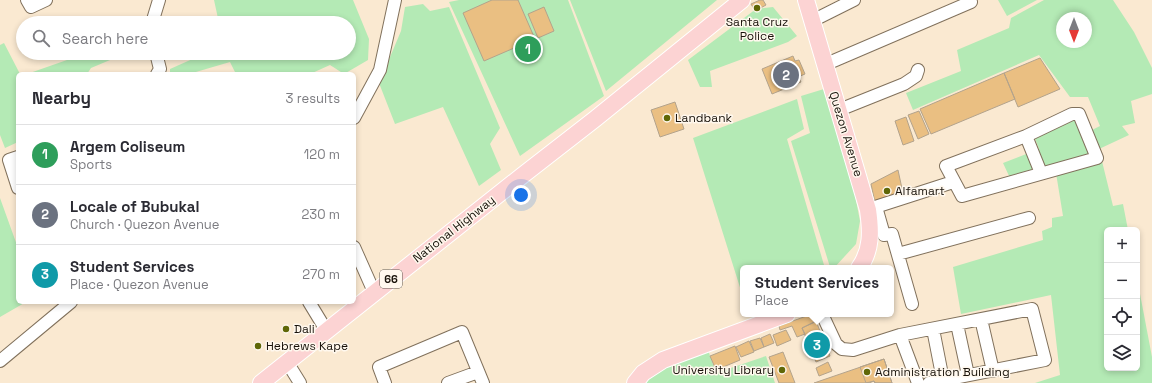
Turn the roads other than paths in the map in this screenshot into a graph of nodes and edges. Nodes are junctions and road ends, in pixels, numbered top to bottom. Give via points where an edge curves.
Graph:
1 (27, 0) edge
2 (46, 0) edge
3 (159, 0) edge
4 (395, 0) edge
5 (742, 0) edge
6 (854, 0) edge
7 (970, 2) dead end
8 (806, 7) edge
9 (154, 16) edge
10 (158, 60) edge
11 (824, 65) junction
12 (918, 70) dead end
13 (158, 72) edge
14 (839, 110) junction
15 (356, 114) edge
16 (1026, 136) junction
17 (16, 157) edge
18 (1041, 173) junction
19 (16, 182) edge
20 (953, 182) junction
21 (872, 208) junction
22 (1029, 218) dead end
23 (356, 252) edge
24 (898, 254) junction
25 (861, 265) edge
26 (374, 292) junction
27 (64, 304) edge
28 (310, 304) edge
29 (912, 304) dead end
30 (779, 317) edge
31 (823, 317) edge
32 (981, 319) junction
33 (957, 324) junction
34 (933, 329) junction
35 (326, 330) junction
36 (900, 336) junction
37 (0, 361) edge
38 (288, 362) junction
39 (993, 371) junction
40 (968, 375) junction
41 (480, 377) edge
42 (943, 380) junction
43 (260, 383) edge
44 (300, 383) edge
45 (385, 383) edge
46 (448, 383) edge
47 (635, 383) edge
48 (918, 383) edge
49 (929, 383) edge

1 - 2 street via 31,7
3 - 9 street
4 - 15 street via 380,70
5 - 26 main road, National Highway / 66
6 - 8 street
7 - 11 street
8 - 11 main road, Quezon Avenue
10 - 13 street
11 - 14 main road, Quezon Avenue
12 - 14 street via 916,76 904,84
14 - 21 main road, Quezon Avenue
16 - 18 street
16 - 18 street via 1072,114 1079,114 1097,158
16 - 20 street via 946,166
17 - 19 street via 9,160
18 - 20 street via 962,196
20 - 21 street
21 - 24 street via 884,236 892,234
21 - 25 main road, Quezon Avenue via 870,240 866,257
22 - 24 street
23 - 26 street
24 - 29 street
26 - 35 main road, National Highway / 66
27 - 37 street
28 - 35 street
30 - 47 main road via 663,360 643,373
31 - 36 street via 830,336 842,349 853,350
32 - 33 street
32 - 39 street
32 - 39 street via 1032,309 1045,360
33 - 34 street
33 - 40 street
34 - 36 street
34 - 42 street
35 - 38 main road, National Highway / 66
36 - 48 street
38 - 43 main road, National Highway / 66
38 - 44 street
39 - 40 street
40 - 42 street
41 - 45 street via 462,332 379,367
41 - 46 street
42 - 49 street

